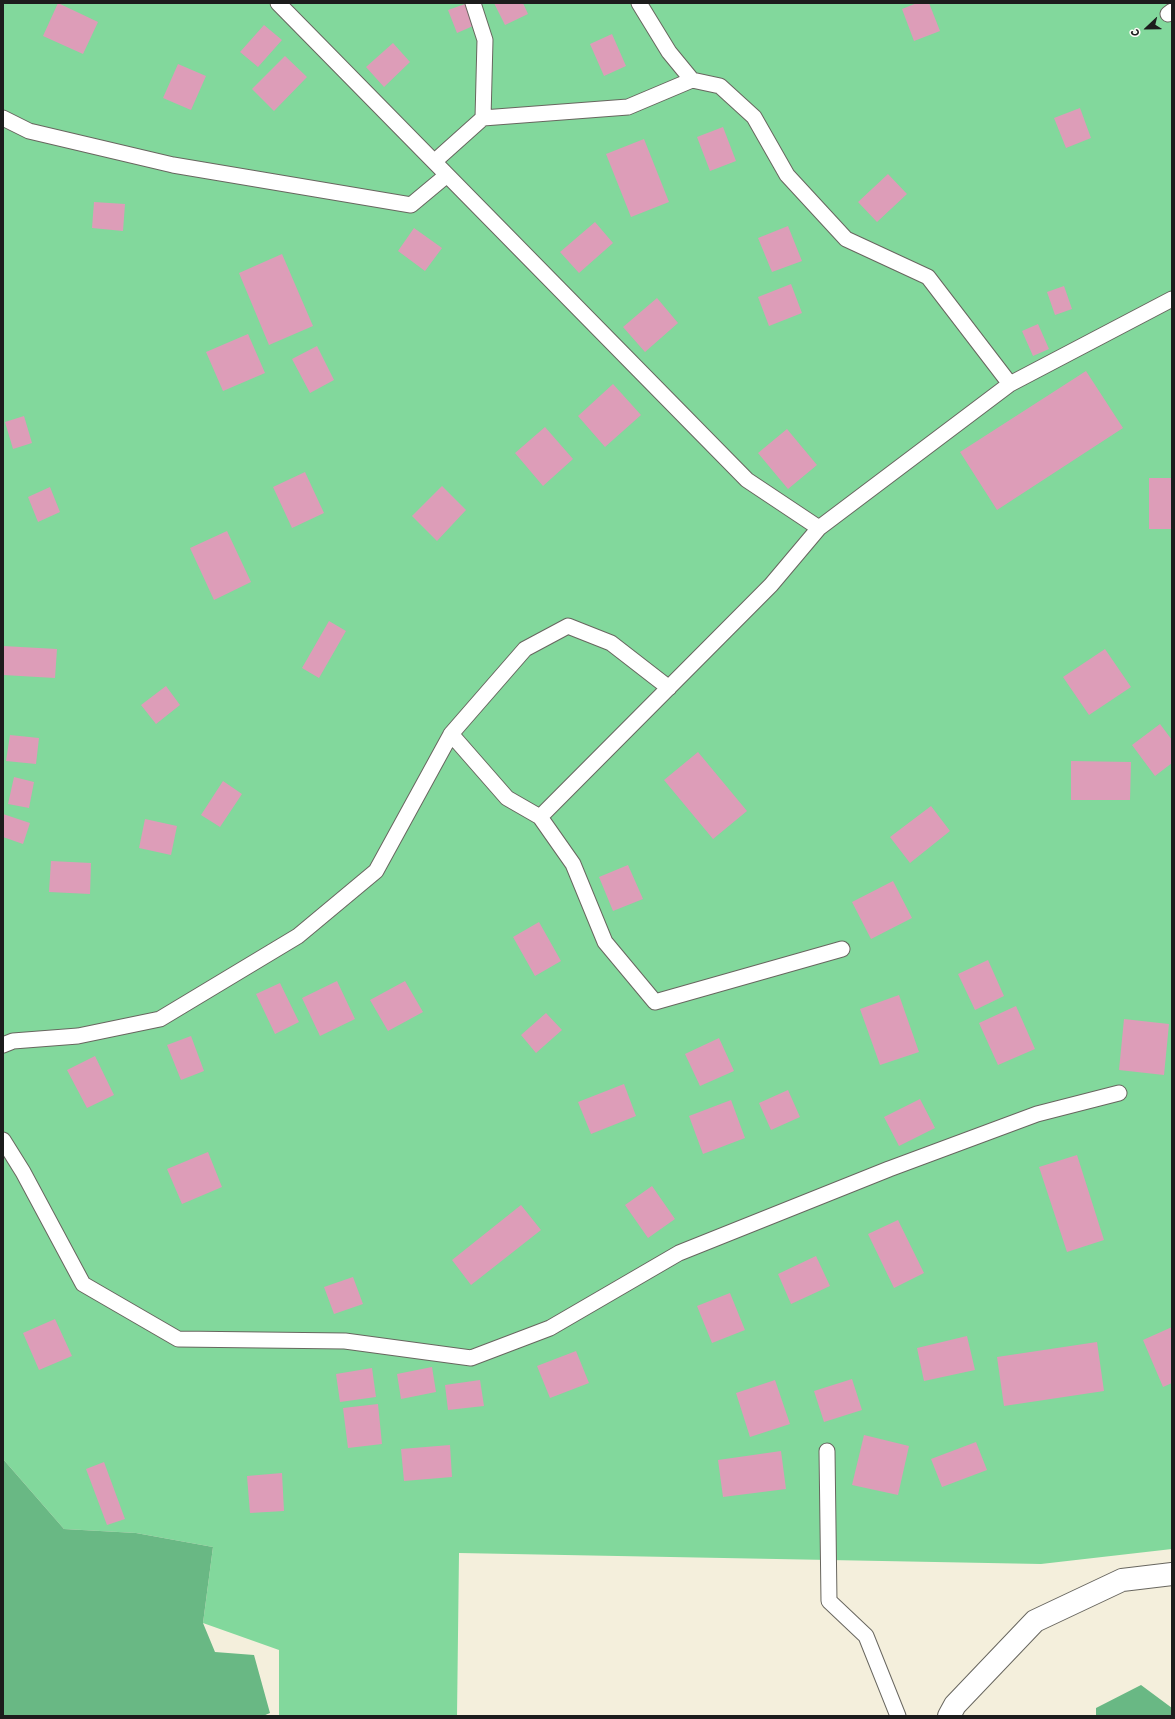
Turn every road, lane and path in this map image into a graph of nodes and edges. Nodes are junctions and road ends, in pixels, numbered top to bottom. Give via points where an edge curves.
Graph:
1 (278, 3) edge
2 (473, 3) edge
3 (639, 3) edge
4 (692, 80) junction
5 (3, 118) edge
6 (483, 118) junction
7 (435, 161) junction
8 (447, 175) junction
9 (1172, 299) edge
10 (1010, 384) junction
11 (819, 528) junction
12 (669, 688) junction
13 (451, 734) junction
14 (540, 817) junction
15 (842, 949) dead end
16 (3, 1045) edge
17 (1119, 1093) dead end
18 (3, 1140) edge
19 (827, 1451) dead end
20 (1172, 1574) edge
21 (898, 1716) edge
22 (949, 1716) edge

1 - 7 lane
2 - 6 lane via 485,40
3 - 4 lane via 669,52
4 - 6 lane via 628,107
4 - 10 lane via 720,86 754,117 787,175 846,240 928,277
5 - 8 lane via 29,131 173,165 411,205
6 - 7 lane
7 - 8 lane
8 - 11 lane via 747,480
9 - 10 lane
10 - 11 lane
11 - 12 lane via 771,585
12 - 13 lane via 611,643 568,626 525,649
12 - 14 lane
13 - 14 lane via 507,798
13 - 16 lane via 376,871 298,936 160,1020 78,1036 13,1040
14 - 15 lane via 573,864 605,942 655,1002
17 - 18 lane via 1037,1114 889,1169 679,1253 550,1328 471,1358 345,1341 178,1339 83,1284
19 - 21 lane via 829,1601 866,1636
20 - 22 street via 1122,1580 1036,1621 955,1705

